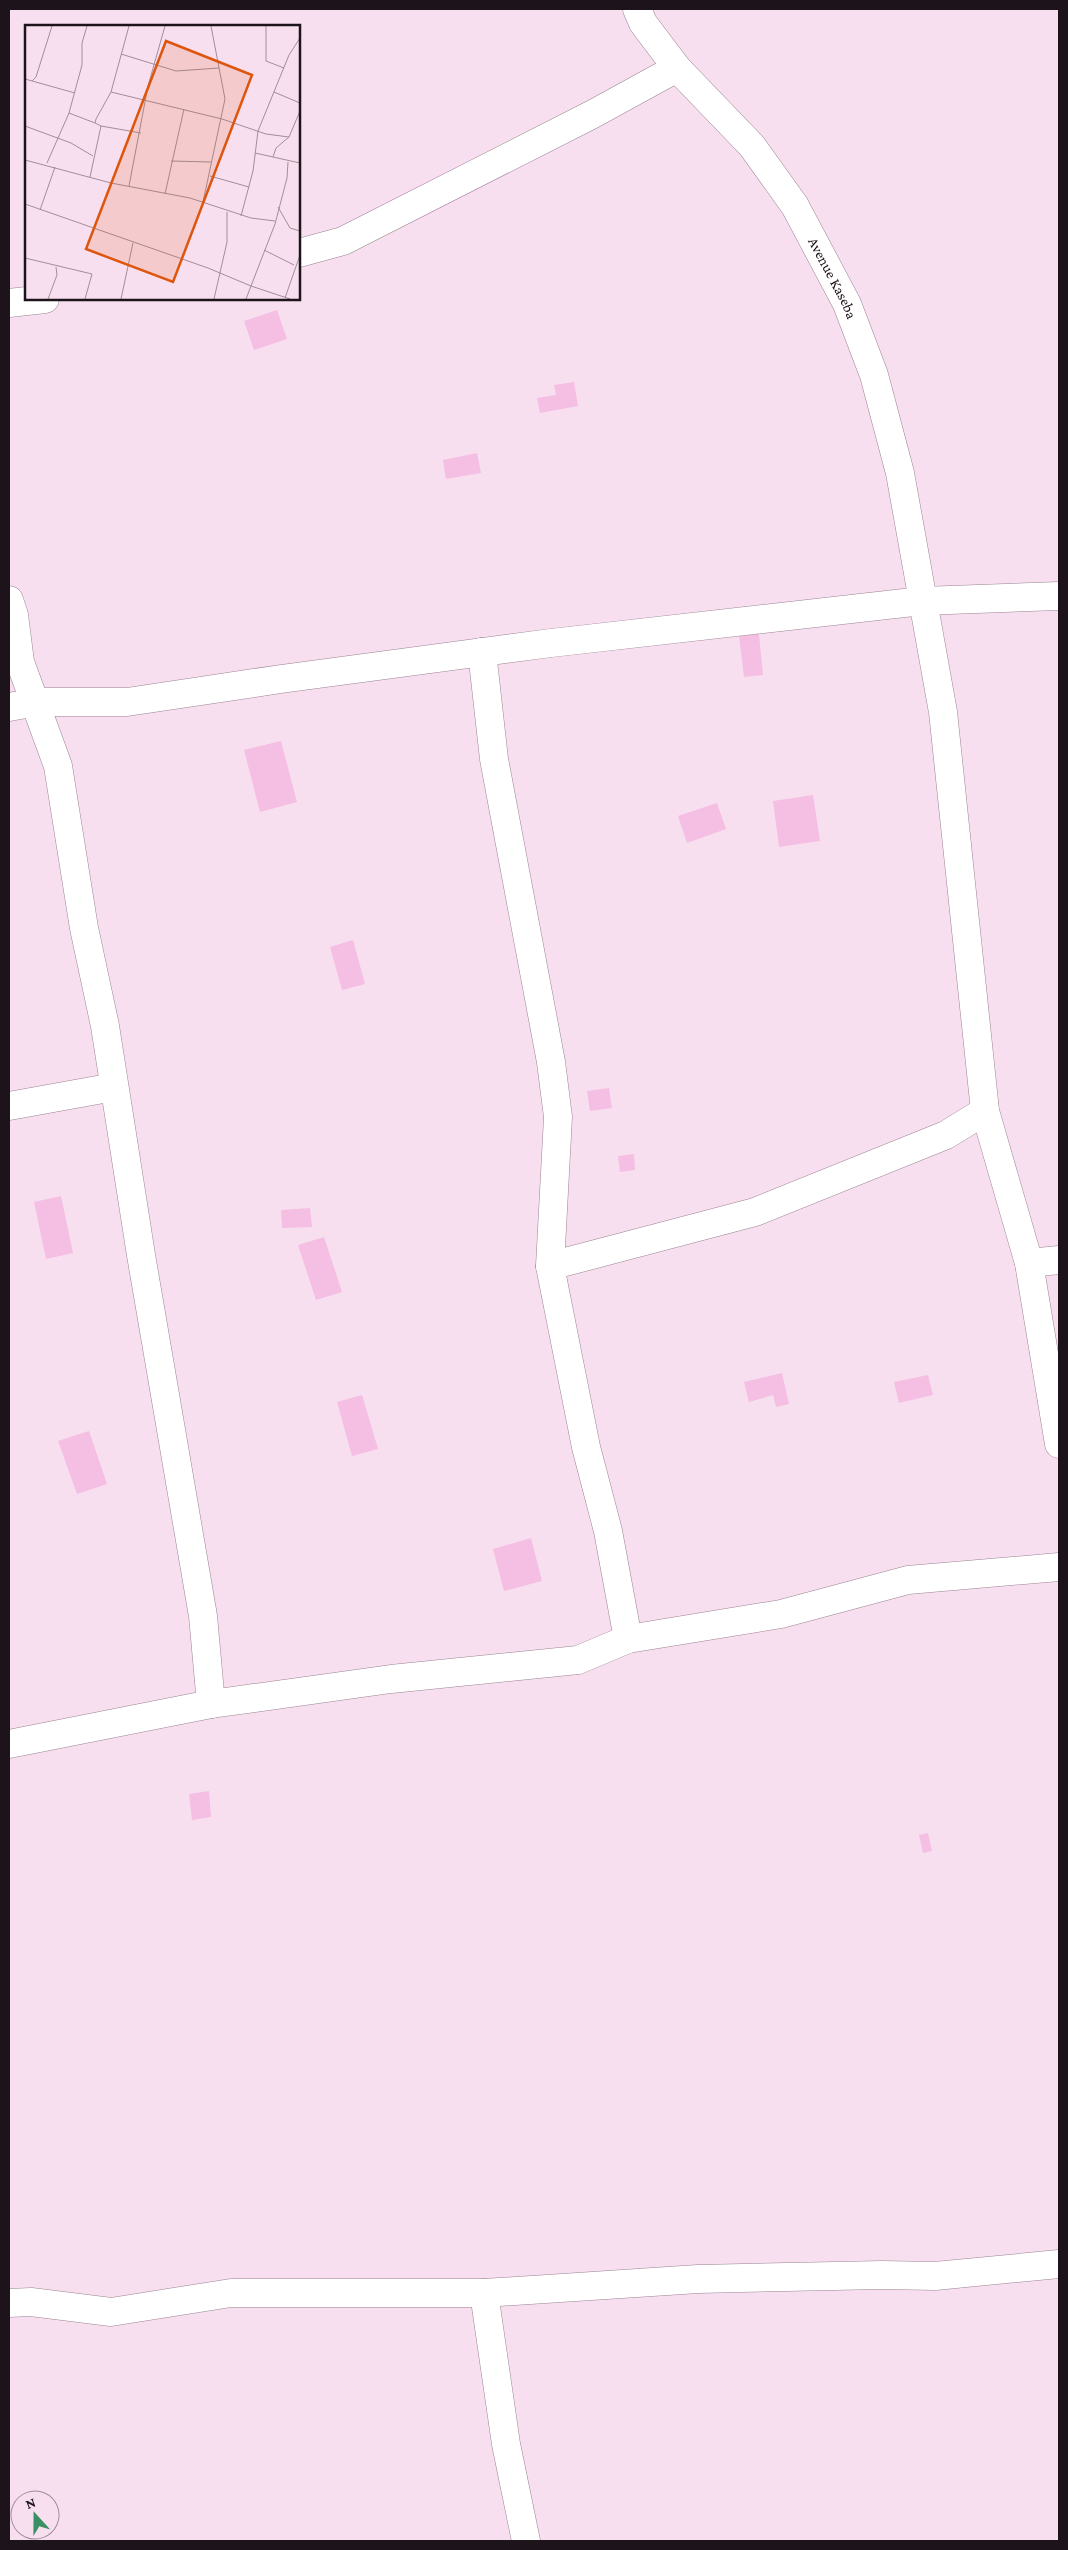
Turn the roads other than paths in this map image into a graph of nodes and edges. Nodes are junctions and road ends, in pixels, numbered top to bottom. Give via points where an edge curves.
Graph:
1 (637, 9) edge
2 (677, 68) junction
3 (300, 253) edge
4 (36, 300) edge
5 (9, 303) edge
6 (1059, 596) edge
7 (9, 600) edge
8 (922, 601) junction
9 (482, 652) junction
10 (37, 702) junction
11 (9, 707) edge
12 (114, 1087) junction
13 (9, 1106) edge
14 (985, 1111) junction
15 (1059, 1260) edge
16 (1029, 1264) junction
17 (550, 1266) junction
18 (1059, 1444) edge
19 (1059, 1567) edge
20 (628, 1640) junction
21 (211, 1704) junction
22 (9, 1744) edge
23 (1059, 2264) edge
24 (484, 2293) junction
25 (9, 2303) edge
26 (526, 2541) edge

1 - 2 street, Avenue Kaseba via 643,23
2 - 3 street via 343,241
2 - 8 street, Avenue Kaseba via 752,146 795,206 847,304 874,375 900,473
4 - 5 street
6 - 8 street
7 - 10 street via 20,662
8 - 9 street
8 - 14 street, Avenue Kaseba via 943,712
9 - 10 street via 127,702
9 - 17 street via 494,759 551,1062 558,1117
10 - 11 street
10 - 12 street via 58,766
12 - 13 street
12 - 21 street via 203,1616
14 - 16 street, Avenue Kaseba
14 - 17 street via 946,1135 755,1212
15 - 16 street
16 - 18 street, Avenue Kaseba
17 - 20 street via 586,1447 608,1531
19 - 20 street via 908,1580 780,1614
20 - 21 street via 578,1660
21 - 22 street
23 - 24 street via 935,2276 698,2279
24 - 25 street via 230,2293 111,2312 31,2302
24 - 26 street via 506,2444

